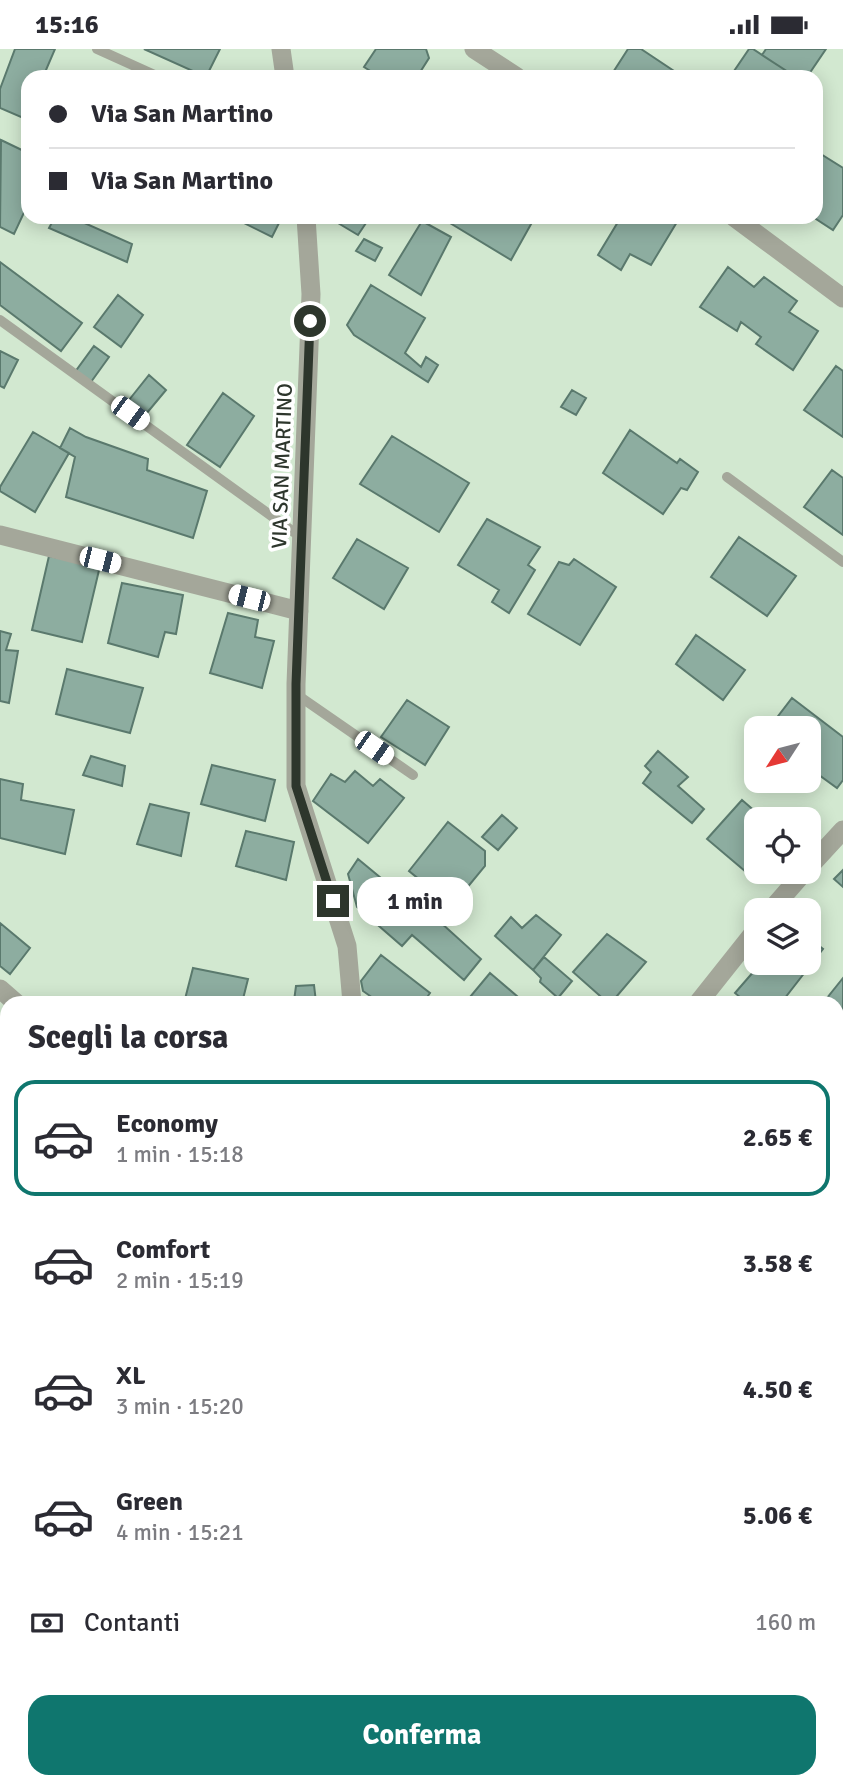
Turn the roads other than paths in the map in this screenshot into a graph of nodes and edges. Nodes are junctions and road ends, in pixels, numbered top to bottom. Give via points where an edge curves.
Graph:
1 (97, 49) edge
2 (281, 49) edge
3 (474, 49) edge
4 (144, 70) edge
5 (284, 70) edge
6 (506, 70) edge
7 (306, 224) edge
8 (743, 224) edge
9 (843, 298) edge
10 (0, 320) edge
11 (727, 477) dead end
12 (0, 535) edge
13 (302, 538) junction
14 (843, 562) edge
15 (299, 611) junction
16 (296, 694) junction
17 (413, 775) dead end
18 (843, 830) edge
19 (821, 853) edge
20 (794, 884) edge
21 (781, 898) edge
22 (744, 945) edge
23 (351, 996) edge
24 (704, 996) edge

1 - 4 lane
2 - 5 street
3 - 6 street
7 - 13 street, VIA SAN MARTINO via 311,294
8 - 9 street
10 - 13 lane
11 - 14 lane
12 - 15 street
13 - 15 street, VIA SAN MARTINO
15 - 16 street, VIA SAN MARTINO
16 - 17 lane
16 - 23 street, VIA SAN MARTINO via 296,786 347,946
18 - 19 street
20 - 21 street
22 - 24 street

